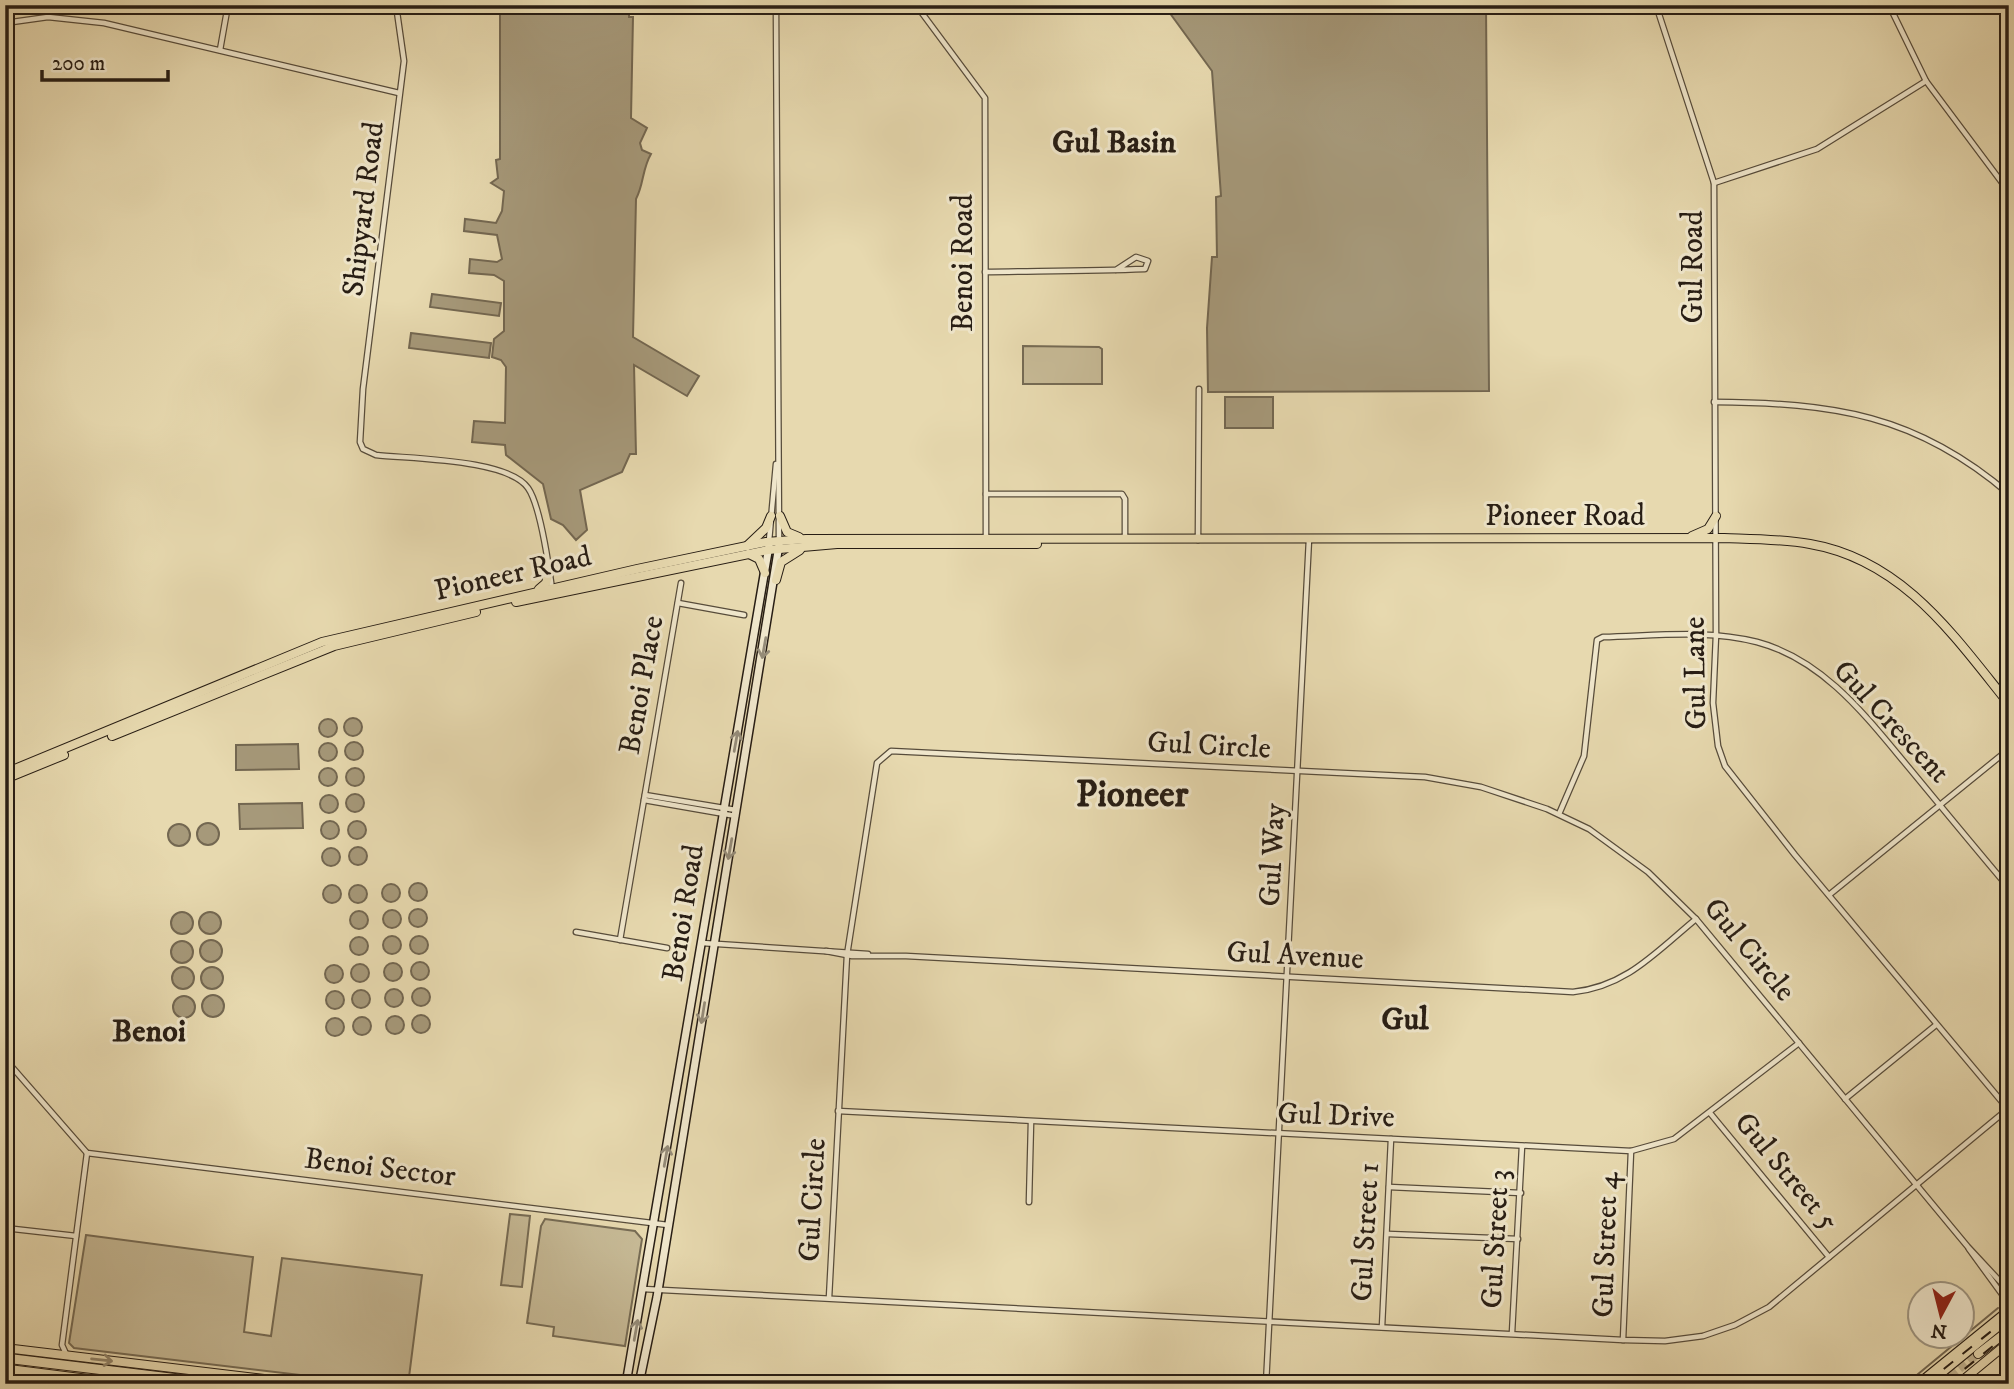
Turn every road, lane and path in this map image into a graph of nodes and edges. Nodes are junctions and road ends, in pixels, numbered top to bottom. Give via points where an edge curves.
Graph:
1 (228, 5) edge
2 (396, 5) edge
3 (776, 5) edge
4 (916, 5) edge
5 (1656, 5) edge
6 (1889, 5) edge
7 (5, 23) edge
8 (220, 50) junction
9 (1926, 80) junction
10 (399, 93) junction
11 (1714, 183) junction
12 (2009, 192) edge
13 (1116, 270) junction
14 (985, 272) junction
15 (1199, 389) dead end
16 (1714, 402) junction
17 (986, 494) junction
18 (2009, 494) edge
19 (776, 516) junction
20 (1716, 516) junction
21 (1683, 538) junction
22 (1716, 538) junction
23 (1309, 539) junction
24 (1125, 540) junction
25 (986, 541) junction
26 (1198, 541) junction
27 (806, 543) junction
28 (779, 545) junction
29 (769, 546) junction
30 (745, 550) junction
31 (549, 571) junction
32 (765, 573) junction
33 (776, 580) junction
34 (681, 583) dead end
35 (568, 584) junction
36 (582, 584) junction
37 (553, 591) junction
38 (534, 592) junction
39 (678, 603) junction
40 (744, 615) dead end
41 (1716, 635) junction
42 (2009, 705) edge
43 (2009, 749) edge
44 (1299, 771) junction
45 (5, 773) edge
46 (5, 779) edge
47 (645, 797) junction
48 (1939, 804) junction
49 (724, 811) junction
50 (736, 813) junction
51 (1559, 814) junction
52 (2009, 888) edge
53 (1829, 895) junction
54 (1696, 919) junction
55 (576, 932) dead end
56 (620, 940) junction
57 (702, 943) junction
58 (714, 944) junction
59 (667, 948) dead end
60 (848, 953) junction
61 (1286, 976) junction
62 (1936, 1025) junction
63 (1799, 1043) junction
64 (5, 1059) edge
65 (1845, 1099) junction
66 (2008, 1109) edge
67 (838, 1111) junction
68 (1710, 1113) junction
69 (1031, 1122) junction
70 (1279, 1134) junction
71 (1391, 1139) junction
72 (1522, 1146) junction
73 (1631, 1151) junction
74 (87, 1153) junction
75 (1916, 1184) junction
76 (1389, 1186) junction
77 (1521, 1193) junction
78 (1029, 1202) dead end
79 (654, 1223) junction
80 (668, 1225) junction
81 (5, 1228) edge
82 (1388, 1234) junction
83 (76, 1236) junction
84 (1518, 1239) junction
85 (1968, 1247) junction
86 (1829, 1257) junction
87 (643, 1289) junction
88 (658, 1290) junction
89 (2009, 1291) edge
90 (829, 1298) junction
91 (2007, 1315) edge
92 (1269, 1321) junction
93 (1382, 1327) junction
94 (2009, 1332) edge
95 (1512, 1334) junction
96 (1623, 1340) junction
97 (2009, 1342) edge
98 (62, 1345) junction
99 (5, 1348) edge
100 (53, 1354) junction
101 (1978, 1354) tunnel mouth
102 (68, 1356) junction
103 (5, 1358) edge
104 (5, 1369) edge
105 (5, 1379) edge
106 (44, 1384) edge
107 (124, 1384) edge
108 (220, 1384) edge
109 (306, 1384) edge
110 (626, 1384) edge
111 (639, 1384) edge
112 (1266, 1384) edge
113 (1918, 1384) edge
114 (1928, 1384) edge
115 (1958, 1384) edge

1 - 8 street
2 - 10 street via 405,53
3 - 19 street, Benoi Road
4 - 14 street, Benoi Road via 985,96
5 - 11 street, Gul Road
6 - 9 street
7 - 8 street, Shipyard Road via 72,18
8 - 10 street, Shipyard Road
9 - 11 street via 1817,149
9 - 12 street
10 - 31 street, Shipyard Road via 360,442 376,456 495,469 517,478 535,504
11 - 16 street, Gul Road
13 - 13 street via 1136,257 1148,261 1145,270
13 - 14 street
14 - 17 street, Benoi Road
15 - 26 street
16 - 18 street via 1827,407 1859,413 1948,449
16 - 20 street, Gul Road
17 - 24 street via 1120,494 1125,499
17 - 25 street, Benoi Road
19 - 27 main road via 787,532
19 - 28 street, Benoi Road
19 - 29 street, Benoi Road
19 - 30 main road
20 - 21 main road via 1706,530
20 - 22 street, Gul Road
21 - 22 main road, Pioneer Road
21 - 23 main road, Pioneer Road
22 - 41 street, Gul Lane
22 - 42 main road, Pioneer Road via 1812,544 1876,567 1926,605
23 - 26 main road, Pioneer Road
23 - 44 street, Gul Way
24 - 25 main road, Pioneer Road
24 - 26 main road, Pioneer Road
25 - 27 main road, Pioneer Road
27 - 28 main road, Pioneer Road
27 - 33 main road via 781,562
28 - 29 main road, Pioneer Road
28 - 33 main road, Benoi Road
29 - 30 main road, Pioneer Road
29 - 32 main road, Benoi Road
30 - 32 main road via 760,559
30 - 36 main road, Pioneer Road
31 - 35 main road
31 - 37 street, Shipyard Road
31 - 38 main road via 546,583
49 -> 32 main road, Benoi Road
33 -> 50 main road, Benoi Road
34 - 39 street, Benoi Place
35 - 36 main road, Pioneer Road
35 - 37 main road, Pioneer Road
36 - 37 main road, Pioneer Road
37 - 38 main road, Pioneer Road
37 - 46 main road, Pioneer Road via 334,646
38 - 45 main road, Pioneer Road via 322,642
39 - 40 street
39 - 47 street, Benoi Place
41 - 48 street, Gul Crescent via 1774,648 1821,674 1861,711
41 - 51 street, Gul Crescent via 1597,640 1584,756
41 - 53 street, Gul Lane via 1713,703 1725,766
43 - 48 street
44 - 51 street, Gul Circle via 1425,777 1527,800
44 - 60 street, Gul Circle via 891,751 877,763
44 - 61 street, Gul Way
47 - 49 street, Benoi Place
47 - 56 street, Benoi Place
48 - 52 street, Gul Crescent
48 - 53 street
49 - 50 street, Benoi Place
49 - 57 main road, Benoi Road
50 -> 58 main road, Benoi Road
51 - 54 street, Gul Circle via 1628,856
53 - 62 street, Gul Lane
54 - 61 street, Gul Avenue via 1620,980 1592,990
54 - 63 street, Gul Circle
55 - 56 street
56 - 59 street
57 - 58 street, Gul Avenue
79 -> 57 main road, Benoi Road
58 - 60 street, Gul Avenue
58 -> 80 main road, Benoi Road
60 - 61 street, Gul Avenue
60 - 67 street, Gul Circle
61 - 70 street, Gul Way
62 - 65 street
62 - 66 street, Gul Lane
63 - 65 street, Gul Circle
63 - 68 street, Gul Drive
64 - 74 street
65 - 75 street, Gul Circle
66 - 75 street
67 - 69 street, Gul Drive
67 - 90 street, Gul Circle
68 - 73 street, Gul Drive via 1674,1139
68 - 86 street, Gul Street 5
69 - 70 street, Gul Drive
69 - 78 street
70 - 71 street, Gul Drive
70 - 92 street, Gul Way
71 - 72 street, Gul Drive
71 - 76 street, Gul Street 1
72 - 73 street, Gul Drive
72 - 77 street, Gul Street 3
73 - 96 street, Gul Street 4
74 - 79 street, Benoi Sector
74 - 83 street
75 - 85 street, Gul Circle
75 - 86 street, Gul Circle
76 - 77 street
76 - 82 street, Gul Street 1
77 - 84 street, Gul Street 3
79 - 80 street, Benoi Sector
79 - 87 main road, Benoi Road
80 - 88 main road, Benoi Road
81 - 83 street
82 - 84 street
82 - 93 street, Gul Street 1
83 - 98 street
84 - 95 street, Gul Street 3
85 - 89 street, Gul Circle
85 - 91 street, Gul Circle via 2004,1297
86 - 96 street, Gul Circle via 1769,1307 1735,1325 1686,1339
87 - 88 street, Gul Circle
110 -> 87 main road, Benoi Road
88 - 90 street, Gul Circle
88 - 111 main road, Benoi Road
90 - 92 street, Gul Circle
91 - 113 main road
91 - 114 main road
92 - 93 street, Gul Circle
92 - 112 street, Gul Way
93 - 95 street, Gul Circle
94 - 101 main road
95 - 96 street, Gul Circle
97 - 115 main road
98 - 100 street
98 - 102 street
99 - 100 main road
100 - 102 main road
102 -> 109 main road
103 - 108 highway
104 - 107 highway
105 - 106 main road

